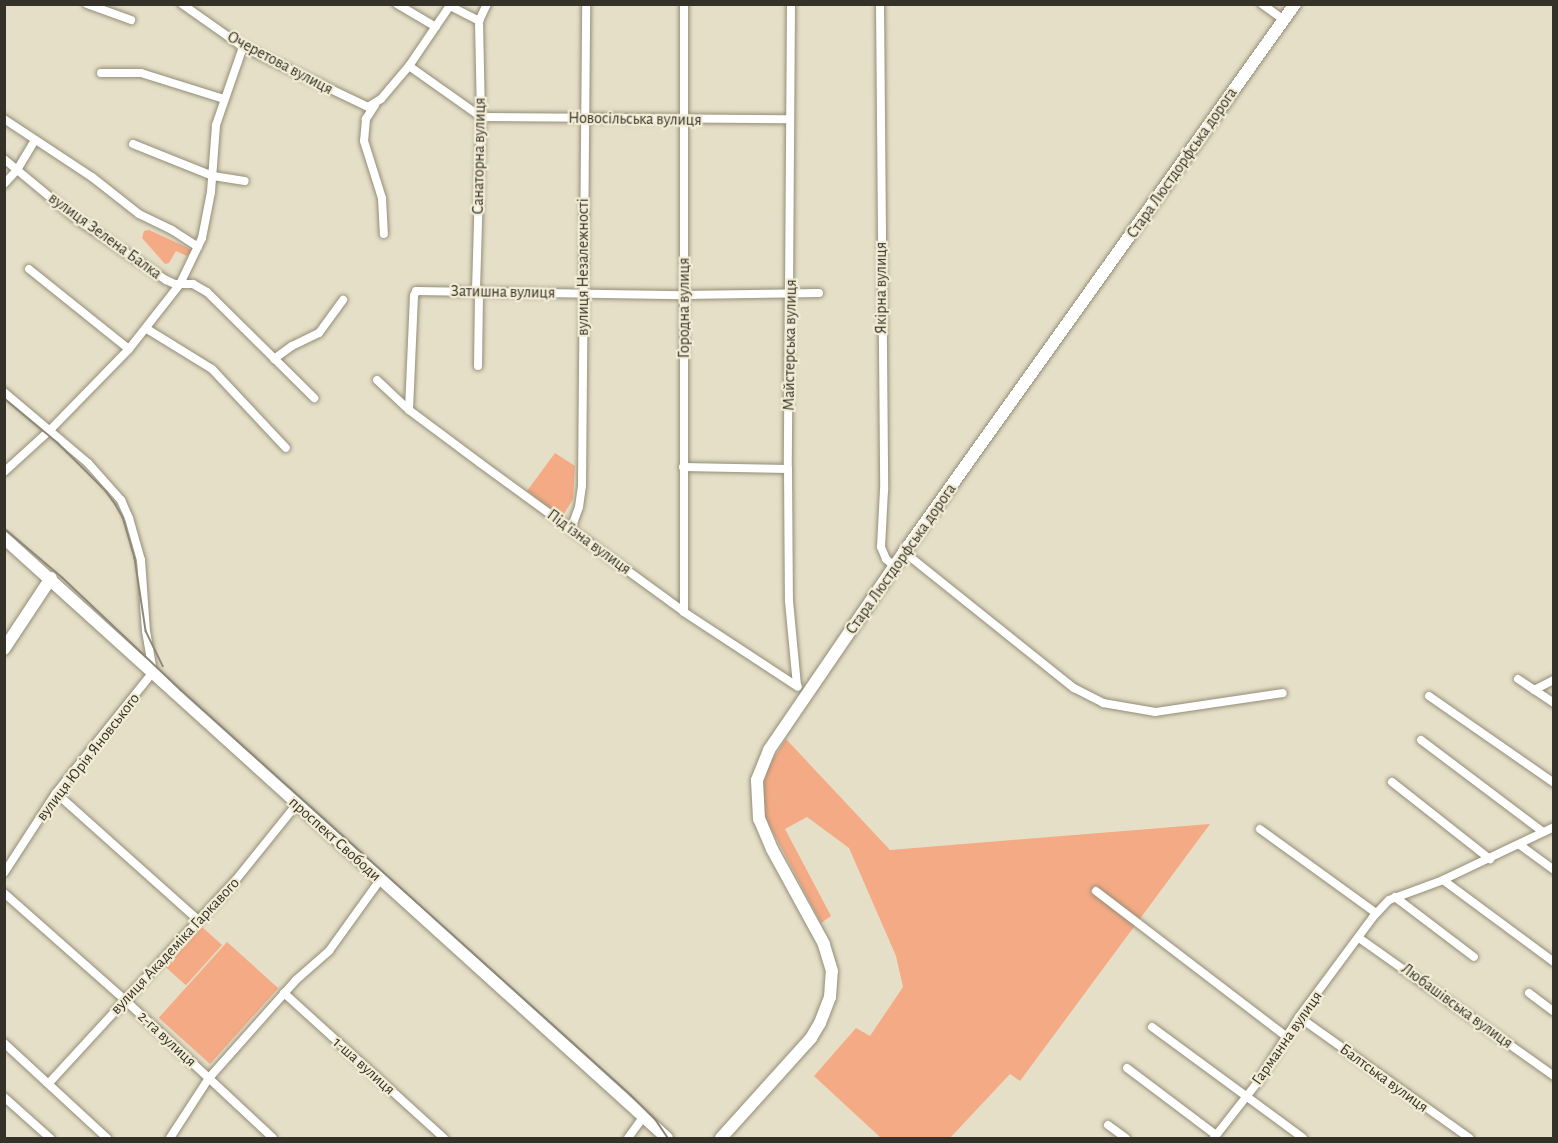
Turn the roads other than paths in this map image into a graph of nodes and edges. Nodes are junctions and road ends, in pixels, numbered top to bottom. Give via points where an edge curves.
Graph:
1 (87, 4) edge
2 (397, 4) edge
3 (487, 4) edge
4 (586, 4) edge
5 (684, 4) edge
6 (791, 4) edge
7 (880, 4) edge
8 (1262, 4) edge
9 (1295, 4) edge
10 (451, 5) edge
11 (187, 6) edge
12 (131, 20) dead end
13 (1284, 20) junction
14 (479, 21) junction
15 (436, 27) junction
16 (243, 46) junction
17 (409, 66) junction
18 (101, 73) dead end
19 (224, 99) junction
20 (378, 102) junction
21 (481, 117) junction
22 (584, 117) junction
23 (789, 118) junction
24 (4, 119) edge
25 (685, 120) junction
26 (35, 140) junction
27 (133, 144) dead end
28 (4, 159) edge
29 (17, 170) junction
30 (213, 176) junction
31 (245, 181) dead end
32 (4, 184) edge
33 (384, 234) dead end
34 (198, 247) junction
35 (29, 269) dead end
36 (180, 284) junction
37 (477, 290) junction
38 (791, 292) junction
39 (819, 293) dead end
40 (582, 294) junction
41 (684, 295) junction
42 (343, 300) dead end
43 (147, 329) junction
44 (129, 349) junction
45 (274, 359) junction
46 (478, 366) dead end
47 (377, 380) dead end
48 (4, 392) edge
49 (314, 398) dead end
50 (409, 410) junction
51 (50, 430) junction
52 (286, 448) dead end
53 (683, 467) junction
54 (788, 469) junction
55 (4, 471) edge
56 (571, 528) junction
57 (4, 538) edge
58 (904, 552) junction
59 (894, 566) junction
60 (51, 578) junction
61 (684, 612) junction
62 (4, 649) edge
63 (153, 672) junction
64 (1518, 679) dead end
65 (1554, 680) edge
66 (797, 686) junction
67 (1534, 690) junction
68 (1283, 693) dead end
69 (1429, 696) dead end
70 (806, 697) junction
71 (1554, 703) edge
72 (1420, 740) dead end
73 (1392, 782) dead end
74 (1554, 783) edge
75 (56, 793) junction
76 (297, 804) junction
77 (1554, 827) edge
78 (1260, 829) dead end
79 (1543, 832) junction
80 (1520, 845) junction
81 (1490, 859) junction
82 (1554, 870) edge
83 (4, 873) edge
84 (380, 880) junction
85 (1443, 880) junction
86 (1096, 891) dead end
87 (4, 893) edge
88 (1395, 897) junction
89 (1376, 913) junction
90 (198, 920) junction
91 (1359, 938) junction
92 (1474, 957) dead end
93 (1554, 962) edge
94 (284, 993) junction
95 (1529, 993) dead end
96 (125, 1000) junction
97 (1554, 1012) edge
98 (1299, 1017) junction
99 (1152, 1027) dead end
100 (1287, 1037) junction
101 (4, 1043) edge
102 (1127, 1068) dead end
103 (1554, 1076) edge
104 (208, 1078) junction
105 (49, 1083) junction
106 (1246, 1096) junction
107 (4, 1097) edge
108 (644, 1116) junction
109 (1108, 1125) dead end
110 (1215, 1137) edge
111 (50, 1138) edge
112 (107, 1138) edge
113 (170, 1138) edge
114 (273, 1138) edge
115 (444, 1138) edge
116 (628, 1138) edge
117 (667, 1138) edge
118 (721, 1138) edge
119 (1126, 1138) edge
120 (1303, 1138) edge
121 (1468, 1138) edge

1 - 12 street
2 - 15 street
3 - 14 street
4 - 22 street, вулиця Незалежності
5 - 25 street, Городна вулиця
6 - 23 street, Майстерська вулиця
7 - 59 street, Якірна вулиця via 884,490 881,547
8 - 13 street
9 - 13 main road, Стара Люстдорфська дорога
10 - 14 street
10 - 15 street
11 - 16 street, Очеретова вулиця
13 - 58 main road, Стара Люстдорфська дорога
14 - 21 street, Санаторна вулиця
15 - 17 street
16 - 19 street
16 - 20 street, Очеретова вулиця via 361,106
17 - 20 street
17 - 21 street
18 - 19 street via 141,73
19 - 30 street via 214,138
20 - 33 street via 366,119 364,141 382,198
21 - 22 street, Новосільська вулиця
21 - 37 street, Санаторна вулиця
22 - 25 street, Новосільська вулиця
22 - 40 street, вулиця Незалежності
23 - 25 street, Новосільська вулиця
23 - 38 street, Майстерська вулиця
24 - 26 street
25 - 41 street, Городна вулиця
26 - 29 street
26 - 34 street via 139,214
27 - 30 street
28 - 29 street, вулиця Зелена Балка
29 - 32 street
29 - 36 street, вулиця Зелена Балка via 75,218 166,280
30 - 31 street
30 - 34 street
34 - 36 street
35 - 44 street
36 - 43 street
36 - 45 street, вулиця Зелена Балка via 193,284 207,291
37 - 40 street, Затишна вулиця
37 - 46 street, Санаторна вулиця
37 - 50 street, Затишна вулиця via 415,292
38 - 39 street, Затишна вулиця
38 - 41 street, Затишна вулиця
38 - 54 street, Майстерська вулиця
40 - 41 street, Затишна вулиця
40 - 56 street, вулиця Незалежності via 582,486
41 - 53 street, Городна вулиця
42 - 45 street via 319,333
43 - 44 street
43 - 52 street via 212,369
44 - 51 street
45 - 49 street, вулиця Зелена Балка
47 - 50 street, Підʼїзна вулиця
48 - 51 street
50 - 56 street, Підʼїзна вулиця
51 - 55 street
51 - 63 street via 107,482 129,518 141,560
53 - 54 street
53 - 61 street, Городна вулиця
54 - 66 street, Майстерська вулиця via 789,601
56 - 61 street, Підʼїзна вулиця
57 - 60 main road, проспект Свободи
58 - 59 main road, Стара Люстдорфська дорога
58 - 68 street via 1074,687 1103,703 1155,712
59 - 70 main road, Стара Люстдорфська дорога
60 - 62 main road
60 - 63 main road, проспект Свободи
61 - 66 street, Підʼїзна вулиця
63 - 75 street, вулиця Юрія Яновського
63 - 76 main road, проспект Свободи
64 - 67 street
65 - 67 street
66 - 70 street, Підʼїзна вулиця
67 - 71 street
69 - 74 street
70 - 118 main road, Стара Люстдорфська дорога via 764,760 757,780 756,808 763,831 824,944 832,971 830,997 811,1038
72 - 79 street
73 - 81 street
75 - 83 street, вулиця Юрія Яновського
75 - 90 street
76 - 84 main road, проспект Свободи
76 - 90 street, вулиця Академіка Гаркавого
77 - 79 street
78 - 89 street
79 - 80 street
80 - 81 street
80 - 82 street
81 - 85 street
84 - 94 street via 329,951
84 - 108 main road, проспект Свободи
85 - 88 street
85 - 93 street
86 - 100 street
87 - 96 street, 2-га вулиця
88 - 89 street, Гарманна вулиця
88 - 92 street
89 - 91 street, Гарманна вулиця
90 - 96 street, вулиця Академіка Гаркавого
91 - 98 street, Гарманна вулиця
91 - 103 street, Любашівська вулиця
94 - 104 street
94 - 115 street, 1-ша вулиця
95 - 97 street
96 - 104 street, 2-га вулиця
96 - 105 street, вулиця Академіка Гаркавого
98 - 100 street, Гарманна вулиця
98 - 121 street, Балтська вулиця
99 - 106 street
100 - 106 street, Гарманна вулиця
101 - 105 street
102 - 110 street
104 - 113 street
104 - 114 street, 2-га вулиця
105 - 112 street
106 - 110 street, Гарманна вулиця
106 - 120 street
107 - 111 street
108 - 116 street
108 - 117 main road, проспект Свободи
109 - 119 street

